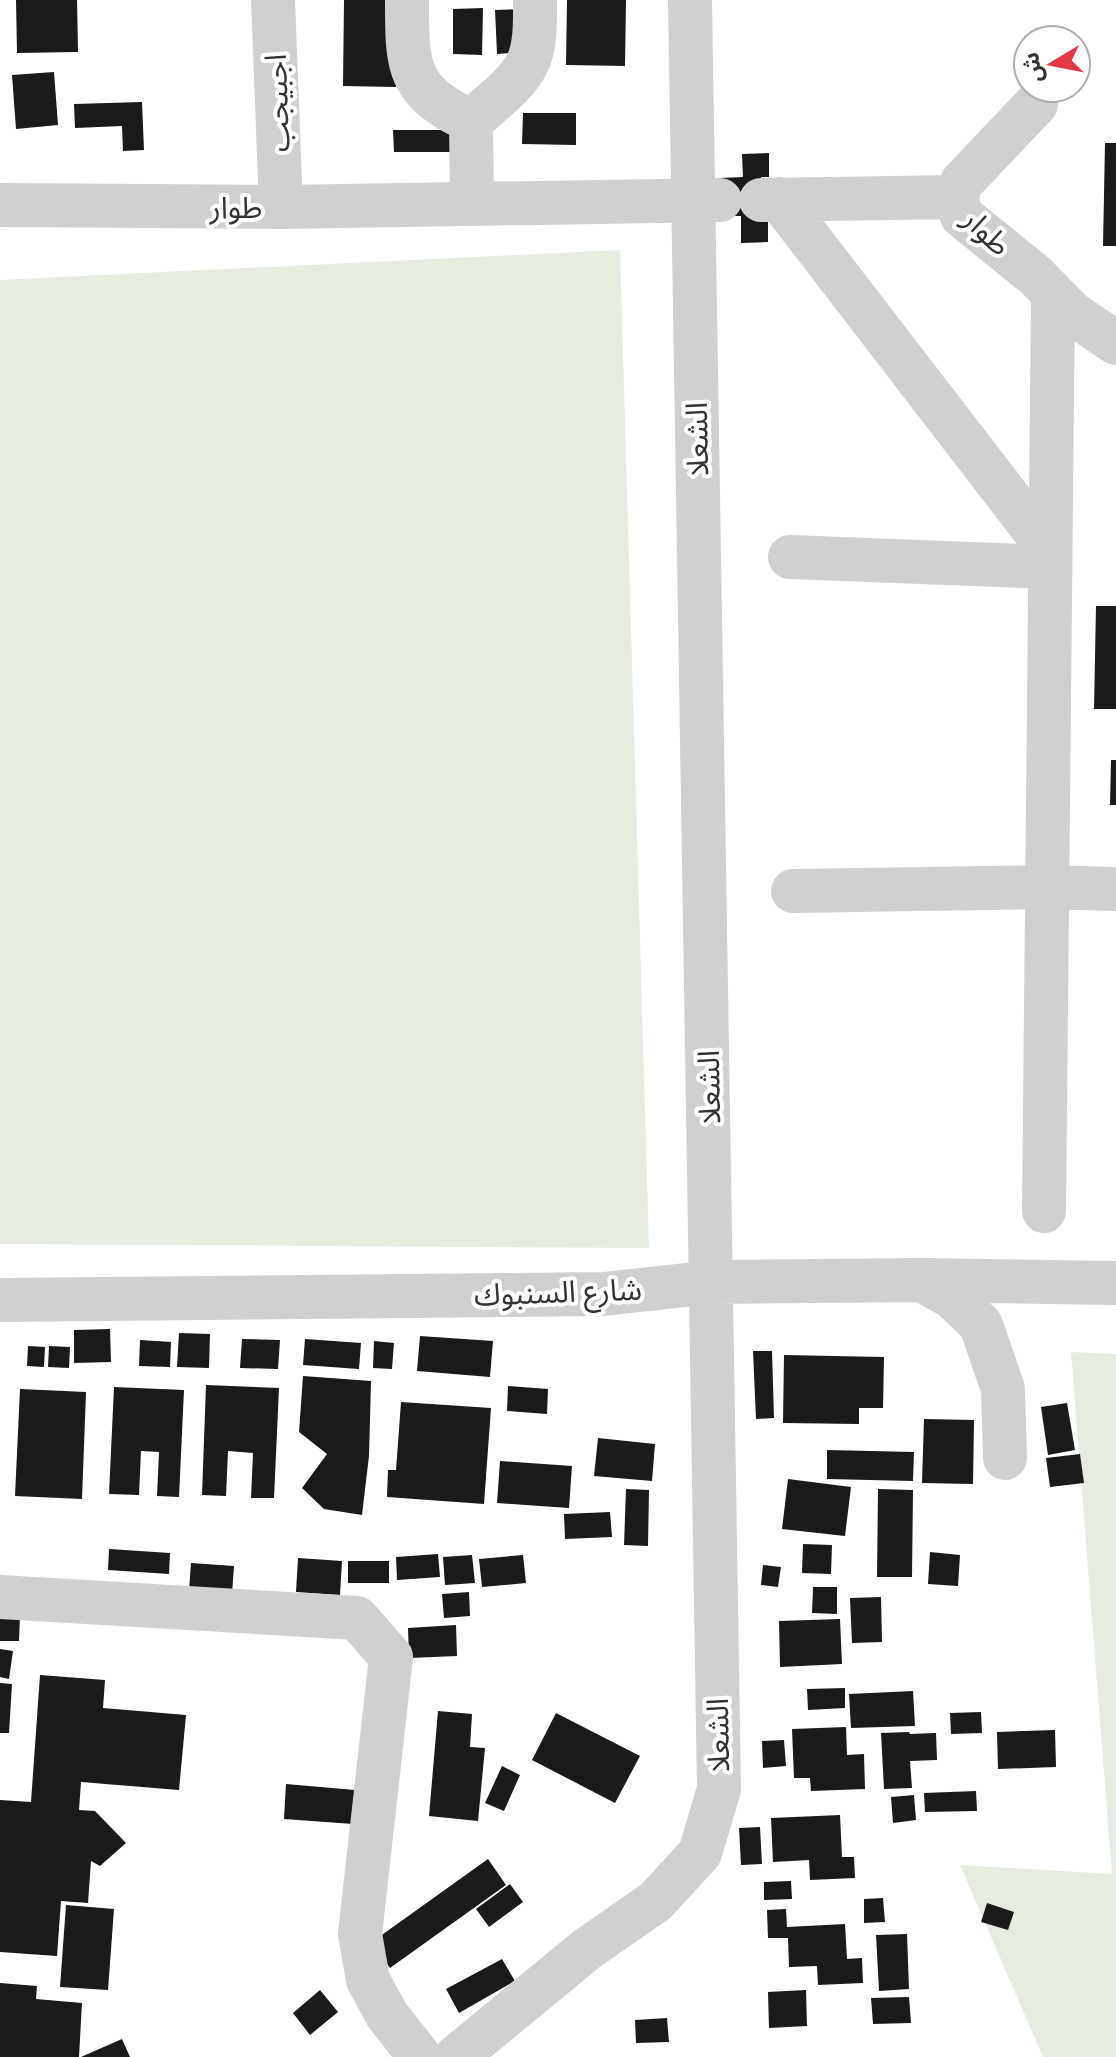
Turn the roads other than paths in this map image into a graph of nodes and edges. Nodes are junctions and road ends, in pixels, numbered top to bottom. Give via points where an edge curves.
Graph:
1 (273, 0) edge
2 (407, 0) edge
3 (535, 0) edge
4 (690, 0) edge
5 (1036, 104) dead end
6 (471, 121) junction
7 (957, 197) junction
8 (738, 200) junction
9 (472, 204) junction
10 (0, 205) edge
11 (281, 207) junction
12 (1053, 296) junction
13 (1116, 343) edge
14 (790, 557) dead end
15 (1050, 559) junction
16 (1047, 887) junction
17 (1116, 889) edge
18 (793, 891) dead end
19 (1044, 1211) dead end
20 (922, 1280) junction
21 (713, 1282) junction
22 (1116, 1283) edge
23 (0, 1300) edge
24 (1005, 1458) dead end
25 (0, 1597) edge
26 (420, 2057) edge
27 (456, 2057) edge

1 - 11 street, اجبيجب
2 - 6 street via 407,48 414,78 449,111
3 - 6 street via 528,62
4 - 8 street, الشعلا
5 - 7 street, طوار via 962,182
6 - 9 street
7 - 8 street, طوار
7 - 12 street, طوار via 962,216
8 - 9 street, طوار
8 - 15 street
8 - 21 street, الشعلا
9 - 11 street, طوار
10 - 11 street, طوار
12 - 13 street, طوار
12 - 15 street
14 - 15 street
15 - 16 street
16 - 17 street
16 - 18 street
16 - 19 street
20 - 21 street, شارع السنبوك
20 - 22 street, شارع السنبوك
20 - 24 street via 952,1297 981,1325 1003,1389
21 - 23 street, شارع السنبوك via 604,1294
21 - 27 street, الشعلا via 719,1789 700,1853 656,1901 587,1949
25 - 26 street via 357,1618 391,1657 360,1934 368,1980

